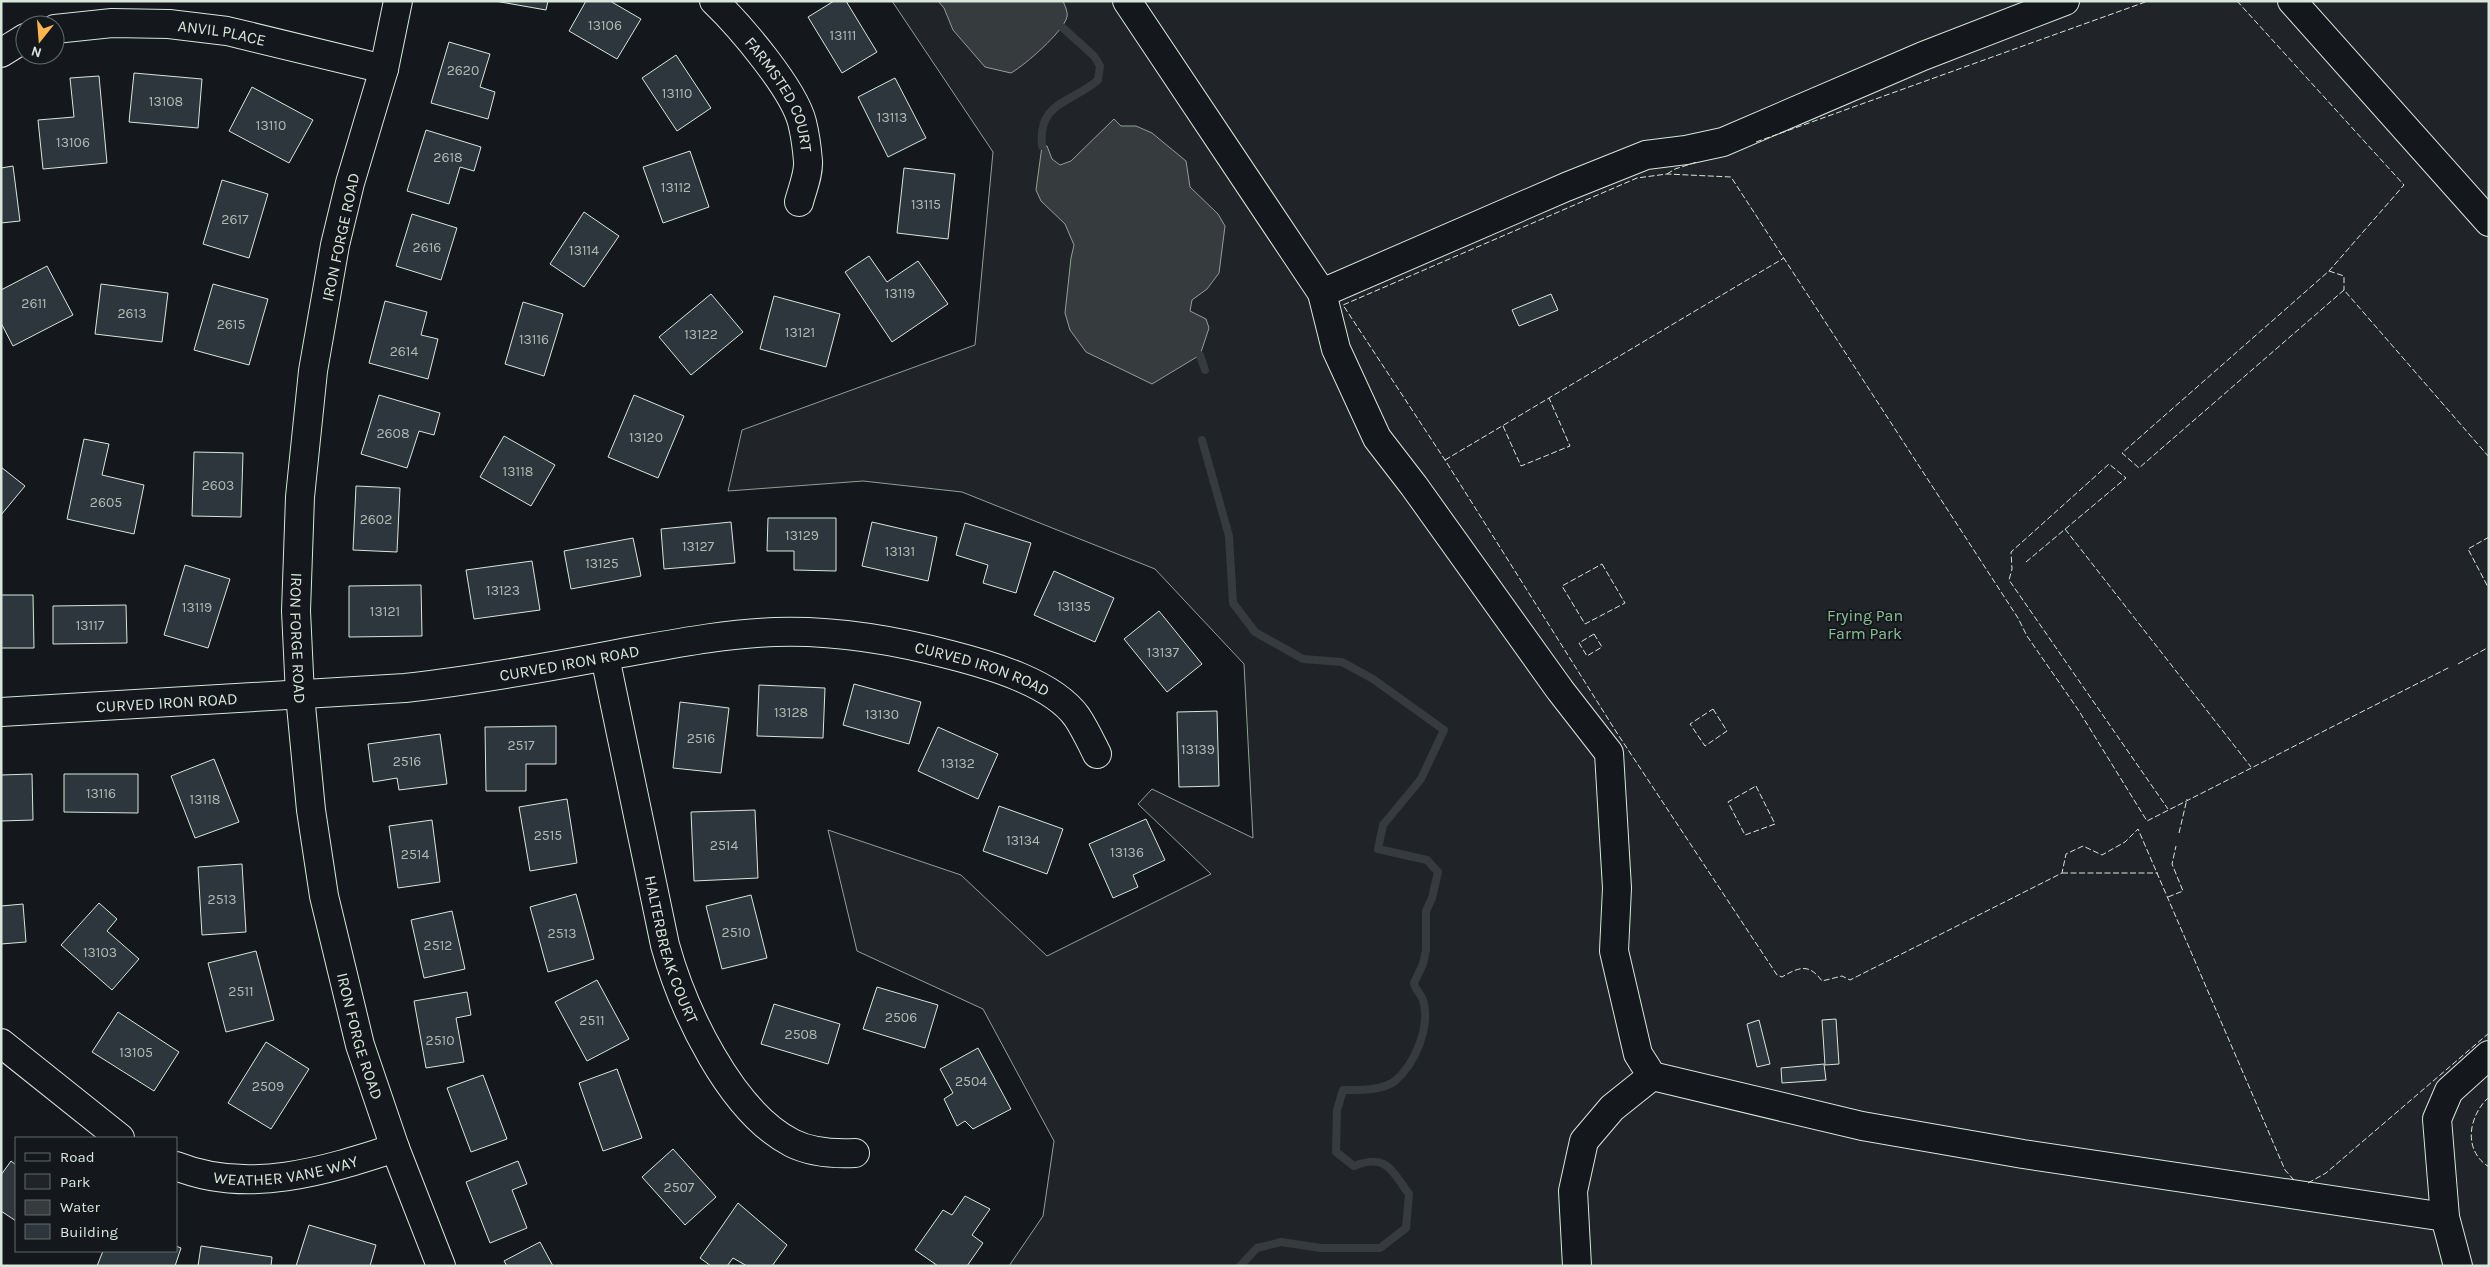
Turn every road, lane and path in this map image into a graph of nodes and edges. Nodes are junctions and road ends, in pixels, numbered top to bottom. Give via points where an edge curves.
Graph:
1 (398, 1) edge
2 (714, 1) edge
3 (1127, 1) edge
4 (2065, 1) edge
5 (2292, 1) edge
6 (65, 28) edge
7 (15, 44) edge
8 (1, 53) edge
9 (384, 69) junction
10 (799, 202) dead end
11 (2489, 222) edge
12 (1322, 293) junction
13 (605, 656) junction
14 (300, 695) junction
15 (1, 712) edge
16 (1097, 754) dead end
17 (1, 1043) edge
18 (2489, 1055) edge
19 (1652, 1076) junction
20 (119, 1137) edge
21 (395, 1148) junction
22 (855, 1153) dead end
23 (178, 1167) edge
24 (2445, 1217) junction
25 (441, 1266) edge
26 (1577, 1266) edge
27 (2458, 1266) edge

1 - 9 street, IRON FORGE ROAD
2 - 10 street, FARMSTED COURT via 736,23 795,104 802,122 808,162
3 - 12 street
4 - 12 street via 1923,56 1723,142 1637,158
5 - 11 street
6 - 9 street, ANVIL PLACE via 112,22 227,31
7 - 8 street
9 - 14 street, IRON FORGE ROAD via 335,245 313,371 300,497 296,611
12 - 19 street via 1336,349 1377,438 1608,753 1617,888 1614,951 1638,1054
13 - 14 street, CURVED IRON ROAD via 472,681
13 - 16 street, CURVED IRON ROAD via 705,638 776,632 846,634 916,646 983,663 1044,689 1077,717
13 - 22 street, HALTERBREAK COURT via 665,945 692,1023 726,1079 756,1115 775,1131 812,1151
14 - 15 street, CURVED IRON ROAD
14 - 21 street, IRON FORGE ROAD via 311,810 324,896 360,1045
17 - 20 street
18 - 24 street via 2449,1091 2437,1119
19 - 24 street via 1862,1126 2023,1154
19 - 26 street via 1612,1108 1584,1141 1573,1190
21 - 23 street, WEATHER VANE WAY via 315,1172 264,1180 213,1177
21 - 25 street, IRON FORGE ROAD
24 - 27 street

